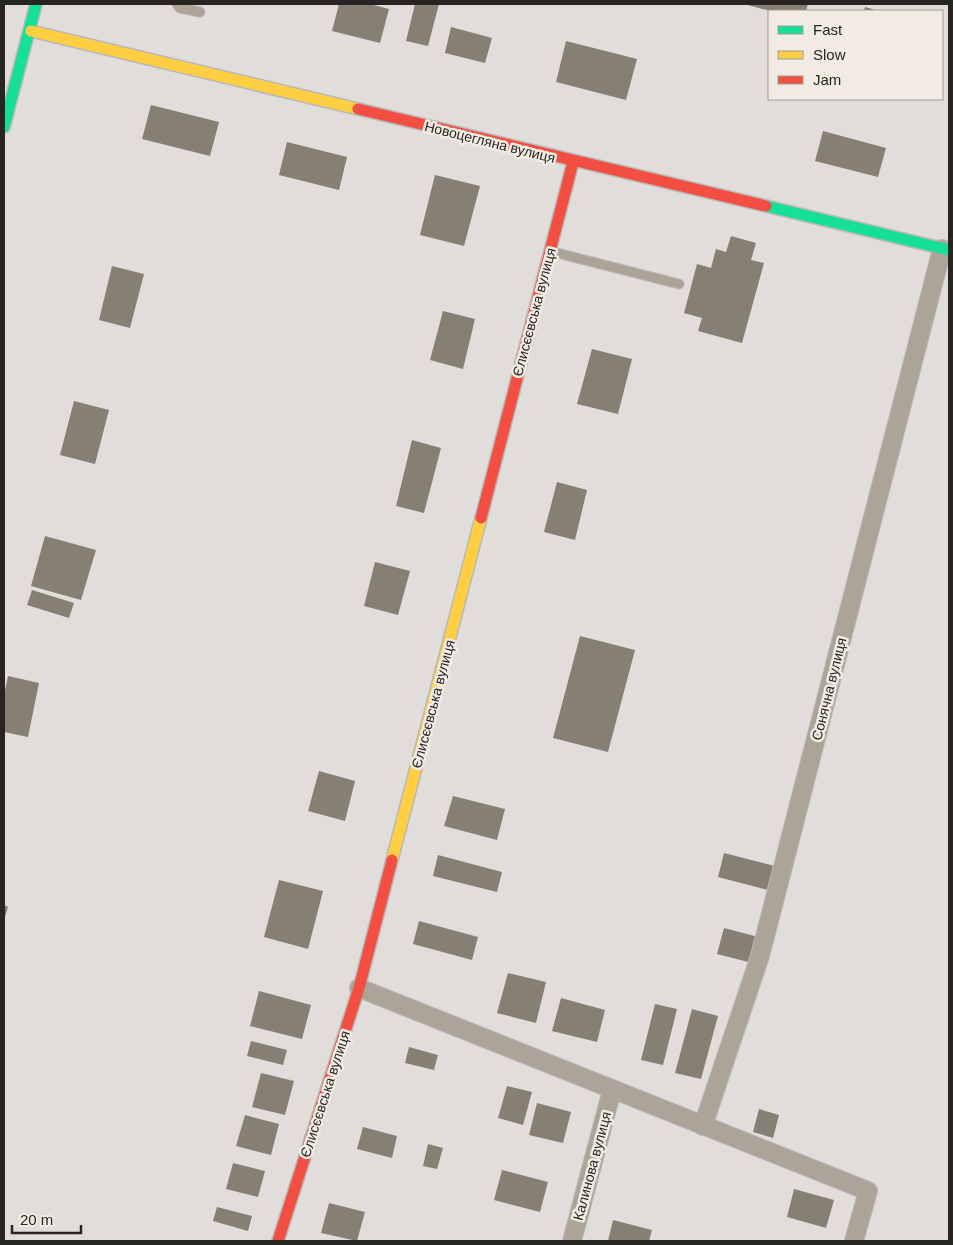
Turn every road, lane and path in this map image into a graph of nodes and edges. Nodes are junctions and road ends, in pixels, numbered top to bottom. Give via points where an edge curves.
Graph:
1 (36, 4) edge
2 (177, 4) edge
3 (200, 12) dead end
4 (31, 31) junction
5 (4, 127) edge
6 (573, 162) junction
7 (945, 250) edge
8 (550, 252) junction
9 (679, 284) dead end
10 (359, 988) junction
11 (612, 1090) junction
12 (703, 1126) junction
13 (278, 1241) edge
14 (572, 1241) edge
15 (854, 1241) edge

1 - 4 street
2 - 3 lane via 180,8
4 - 5 street
4 - 6 street, Новоцегляна вулиця
6 - 7 street, Новоцегляна вулиця
6 - 8 street, Єлисєєвська вулиця
7 - 12 street, Сонячна вулиця via 760,956
8 - 9 lane
8 - 10 street, Єлисєєвська вулиця
10 - 11 street
10 - 13 street, Єлисєєвська вулиця
11 - 12 street
11 - 14 street, Калинова вулиця
12 - 15 street via 868,1191

